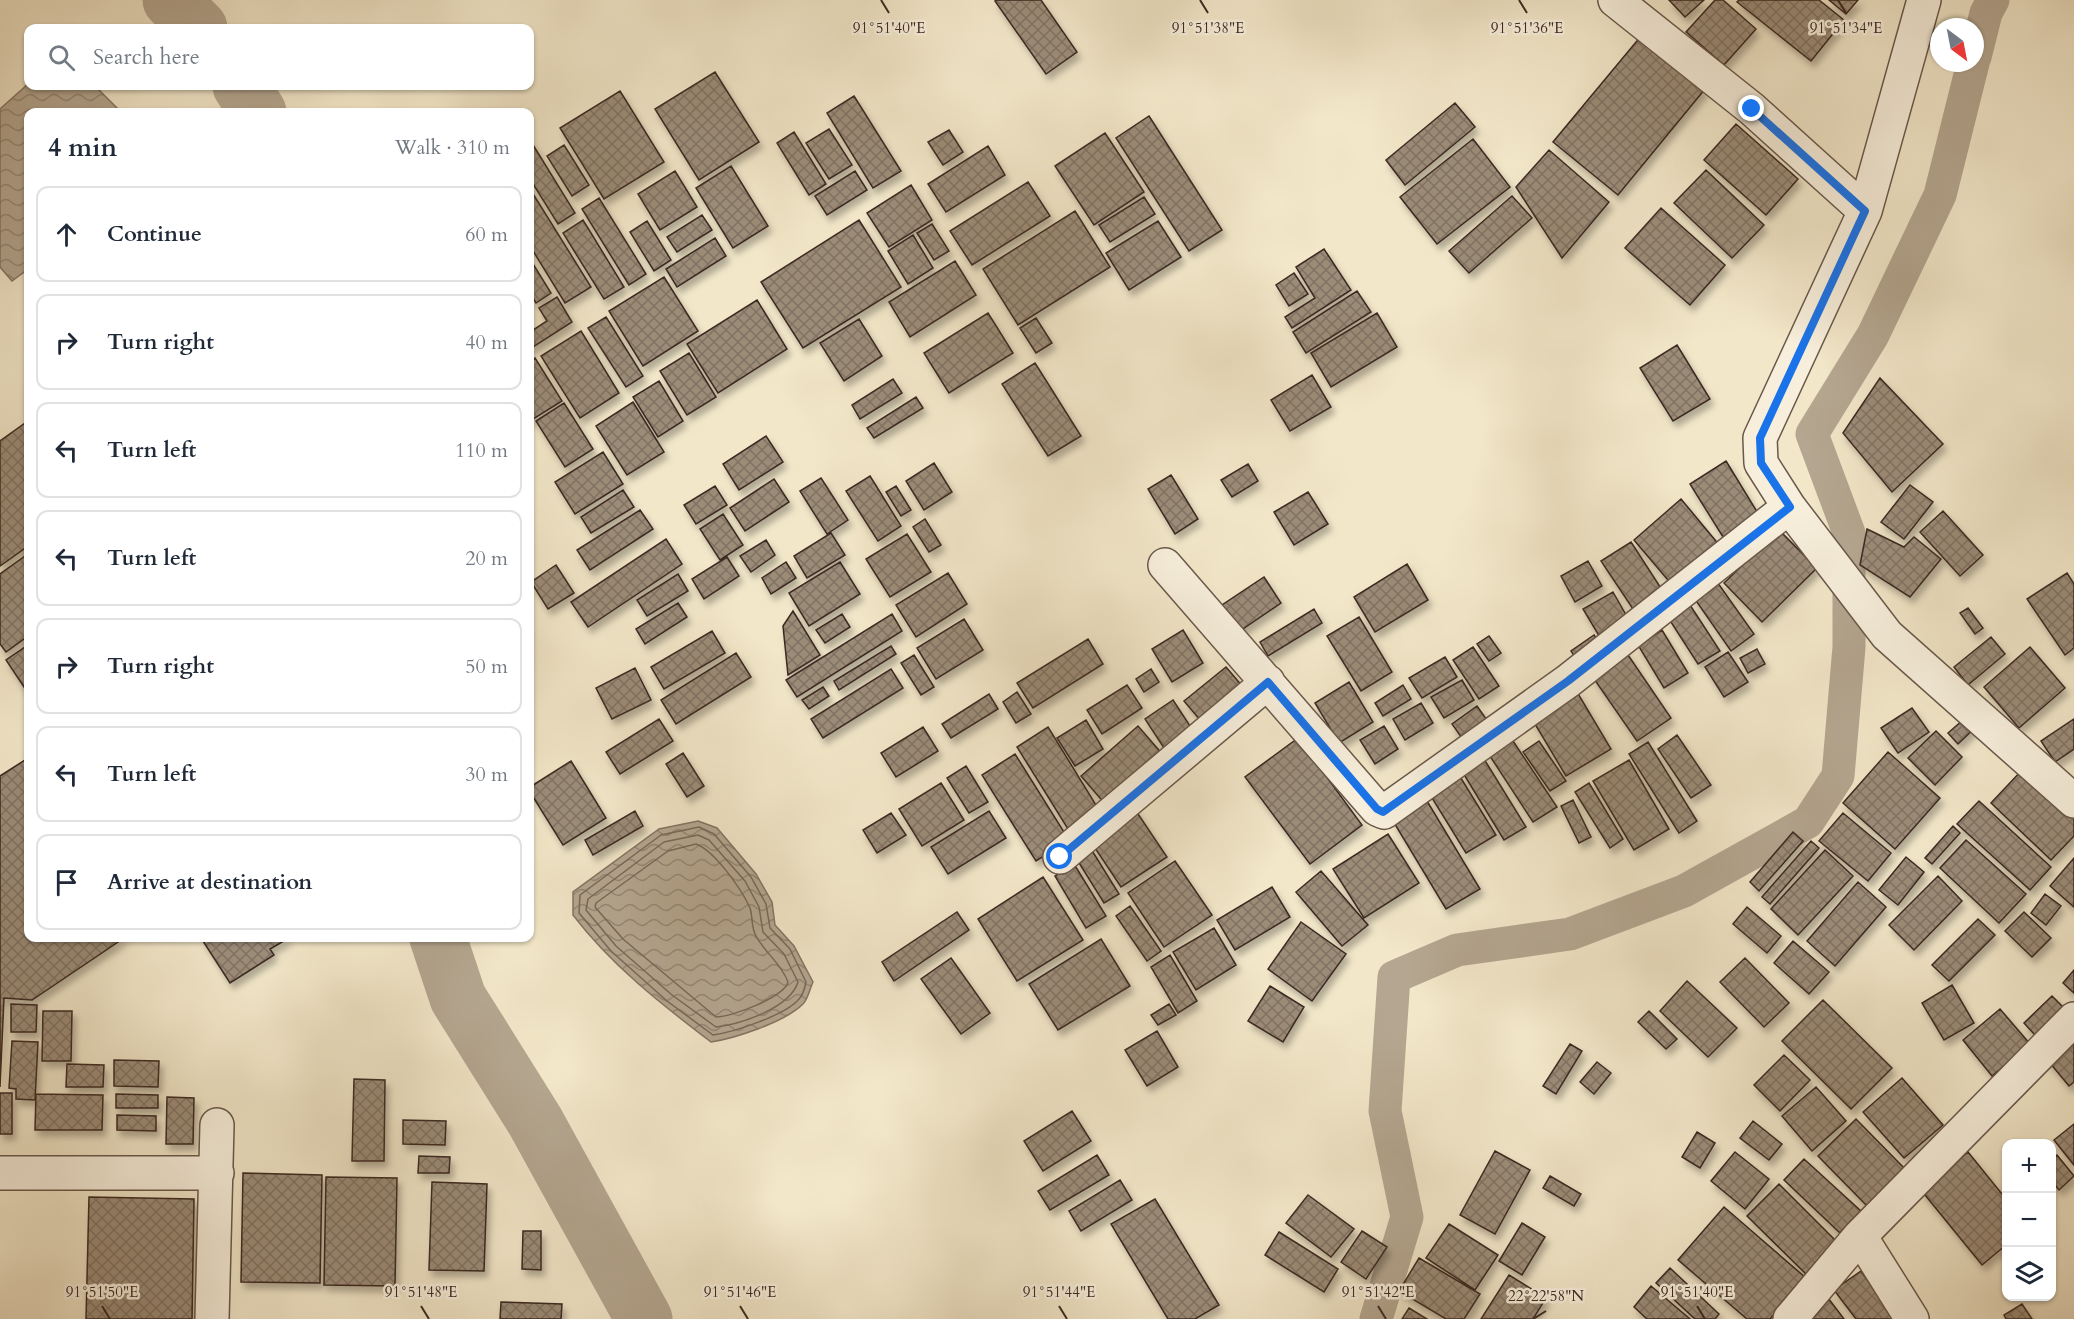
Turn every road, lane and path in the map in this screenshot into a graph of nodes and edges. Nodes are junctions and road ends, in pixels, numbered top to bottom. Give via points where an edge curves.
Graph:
1 (1615, 0) edge
2 (1924, 0) edge
3 (1865, 211) junction
4 (1790, 507) junction
5 (1165, 565) dead end
6 (1268, 682) junction
7 (2074, 801) edge
8 (1060, 857) dead end
9 (2074, 1019) edge
10 (218, 1125) dead end
11 (0, 1173) edge
12 (217, 1173) junction
13 (1860, 1236) junction
14 (212, 1319) edge
15 (1790, 1319) edge
16 (1912, 1319) edge

1 - 3 street via 1752,109
2 - 3 street
3 - 4 street via 1760,438 1761,463
4 - 6 street via 1568,681 1383,812
4 - 7 street via 1887,635
5 - 6 street
6 - 8 street
9 - 13 street
10 - 12 street
11 - 12 street
12 - 14 street
13 - 15 street
13 - 16 street

